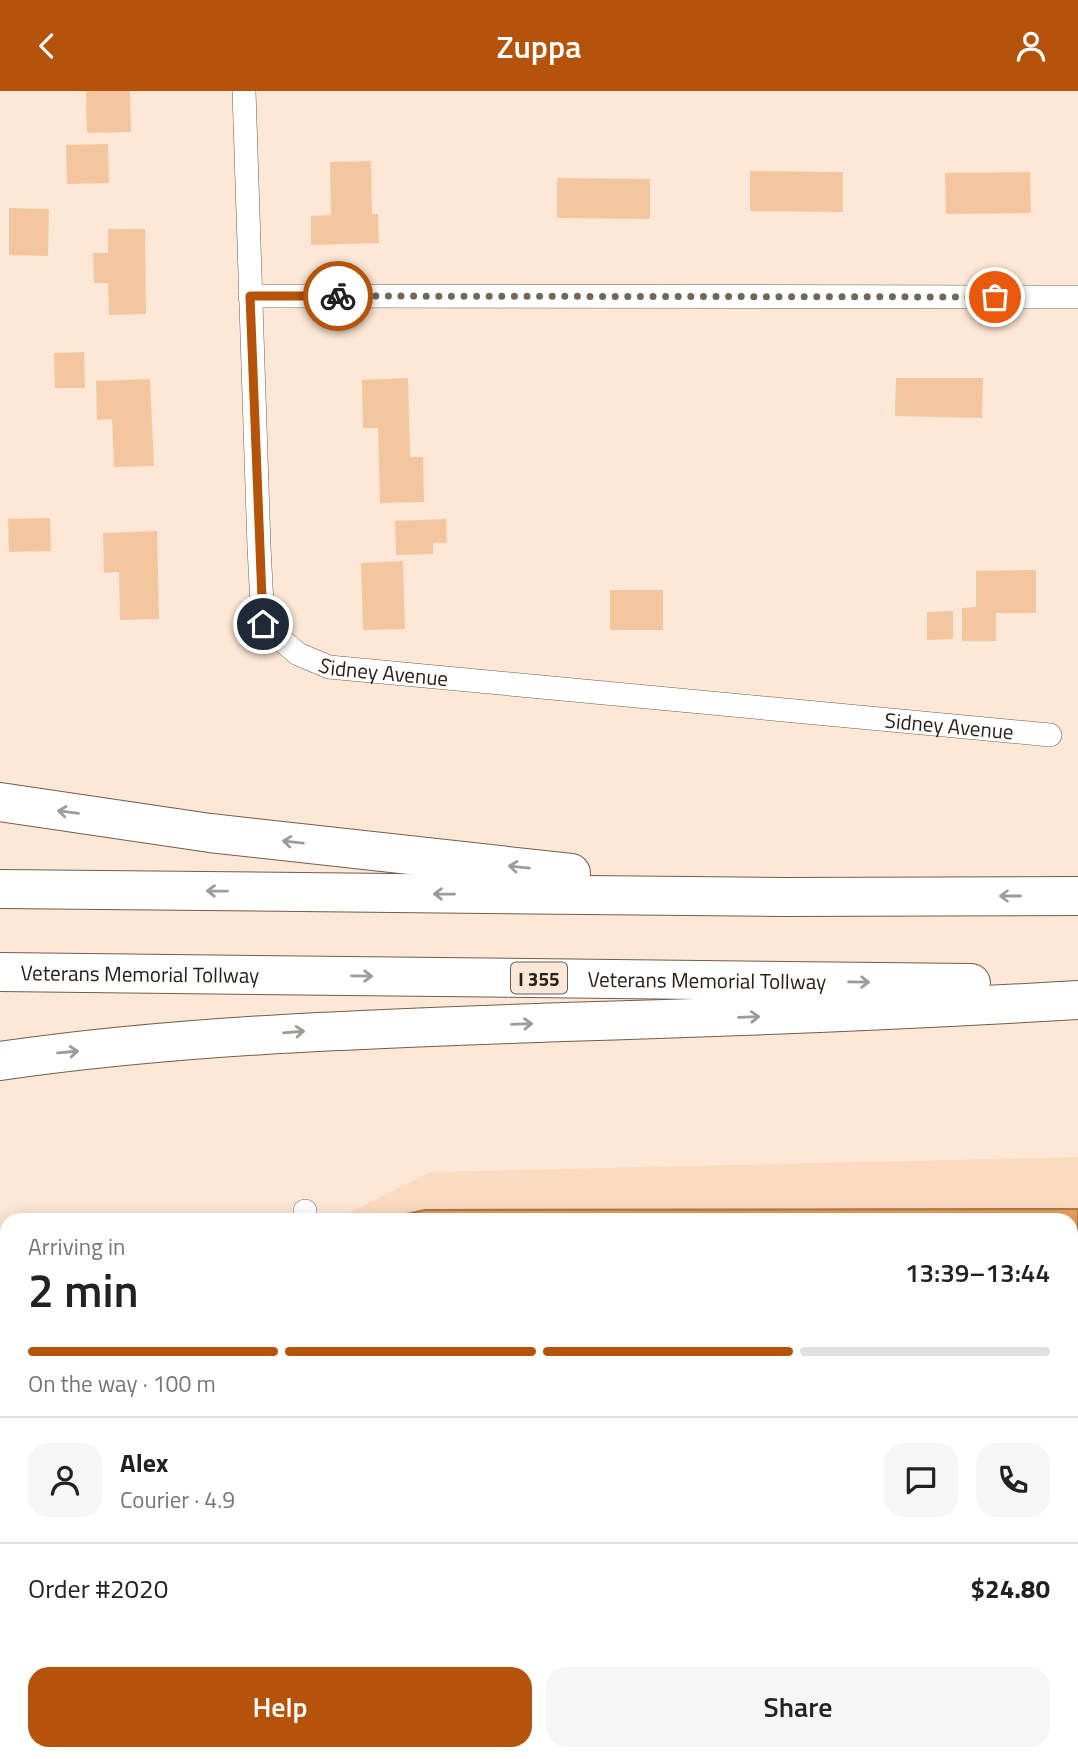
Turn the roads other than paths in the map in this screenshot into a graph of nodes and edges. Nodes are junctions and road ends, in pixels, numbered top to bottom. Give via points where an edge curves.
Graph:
1 (244, 91) edge
2 (250, 296) junction
3 (1078, 297) edge
4 (1049, 735) dead end
5 (0, 802) edge
6 (0, 889) edge
7 (1078, 896) edge
8 (782, 897) junction
9 (0, 972) edge
10 (1078, 985) edge
11 (1078, 1000) edge
12 (0, 1061) edge

1 - 2 street, Sidney Avenue
2 - 3 street
2 - 4 street, Sidney Avenue via 263,624 299,654 329,667
8 -> 5 highway via 210,833
8 -> 6 highway
7 -> 8 highway
9 -> 10 highway, Veterans Memorial Tollway / I 355
12 -> 11 highway via 312,1031 872,1013

